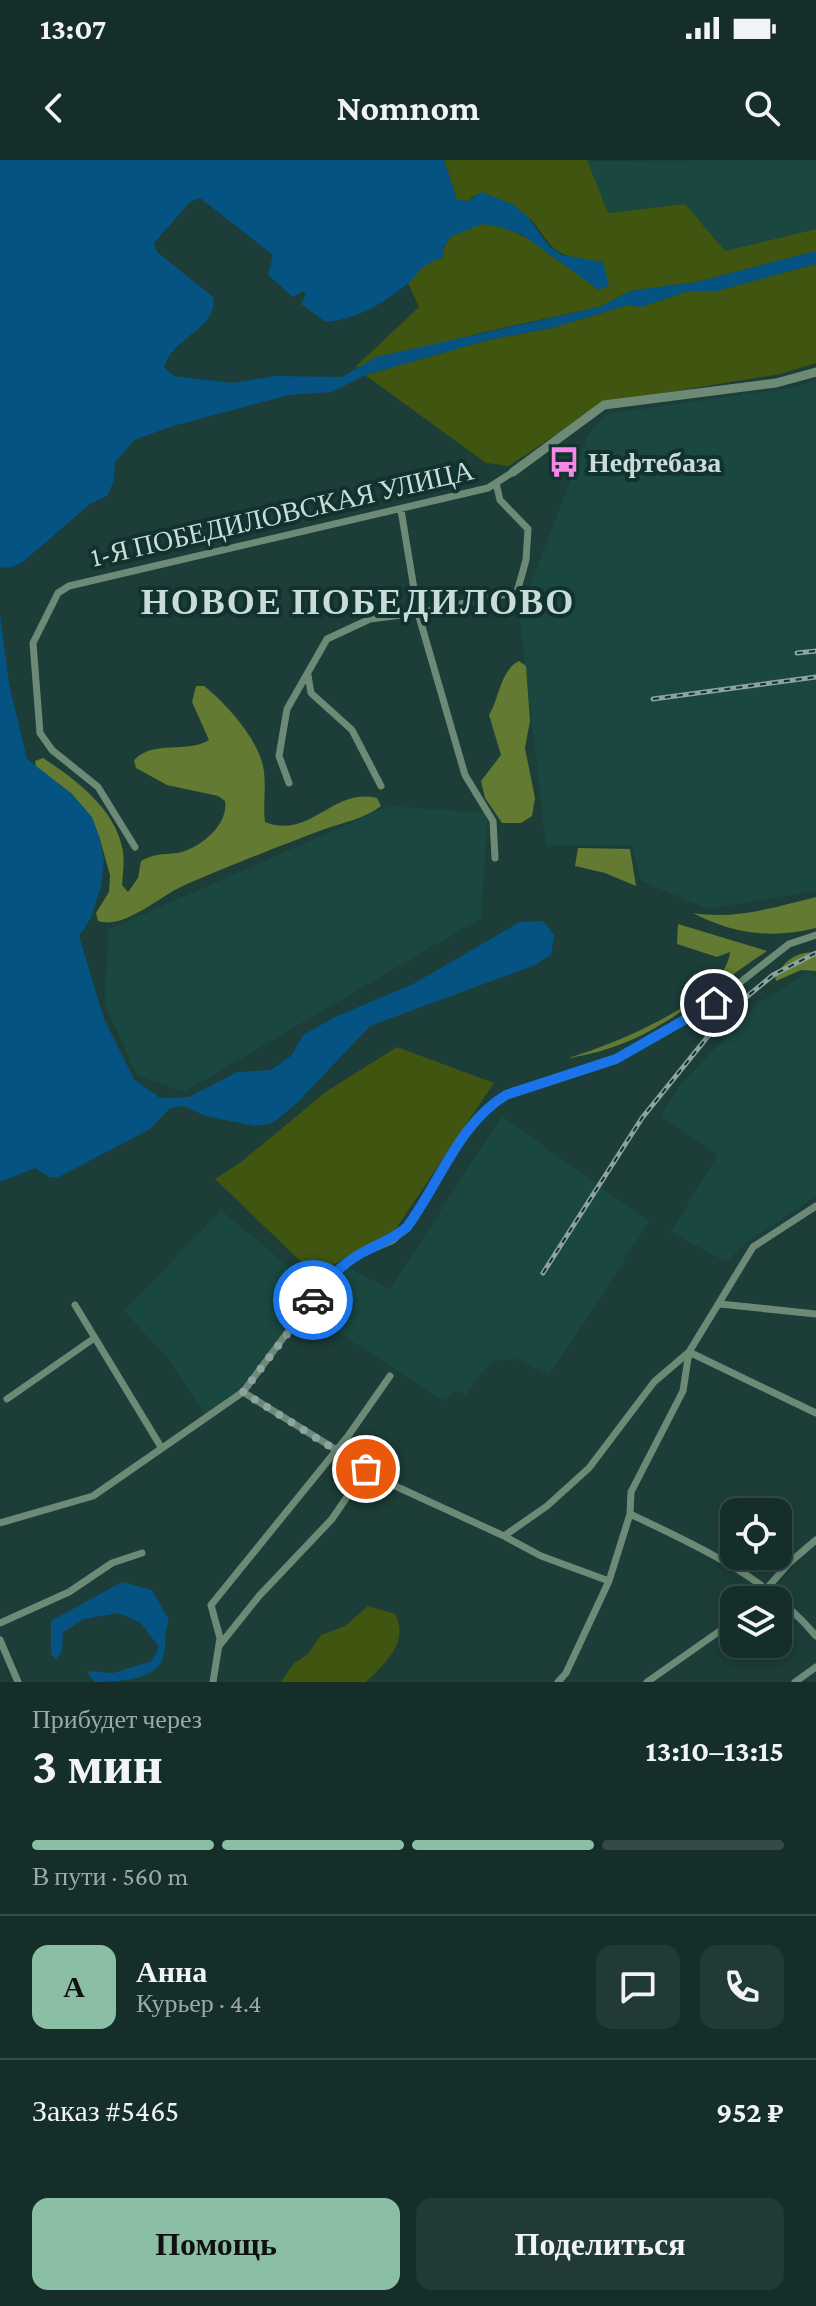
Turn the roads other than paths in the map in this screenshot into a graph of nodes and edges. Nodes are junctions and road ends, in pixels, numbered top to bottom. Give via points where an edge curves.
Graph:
1 (816, 372) edge
2 (513, 472) joint
3 (496, 483) junction
4 (401, 510) junction
5 (418, 613) junction
6 (308, 673) junction
7 (289, 783) dead end
8 (381, 786) dead end
9 (135, 847) dead end
10 (495, 858) dead end
11 (816, 935) edge
12 (816, 1206) edge
13 (720, 1304) junction
14 (75, 1305) dead end
15 (816, 1314) edge
16 (93, 1339) junction
17 (689, 1352) junction
18 (390, 1376) dead end
19 (243, 1392) junction
20 (7, 1399) dead end
21 (816, 1413) edge
22 (161, 1447) junction
23 (335, 1450) junction
24 (366, 1469) junction
25 (630, 1514) junction
26 (0, 1523) edge
27 (504, 1536) junction
28 (816, 1540) edge
29 (142, 1553) dead end
30 (609, 1581) junction
31 (764, 1586) edge
32 (771, 1586) edge
33 (792, 1612) edge
34 (0, 1623) edge
35 (720, 1631) edge
36 (816, 1636) edge
37 (0, 1640) edge
38 (219, 1646) junction
39 (816, 1667) edge
40 (18, 1682) edge
41 (213, 1682) edge
42 (558, 1682) edge
43 (647, 1682) edge
44 (795, 1682) edge

1 - 2 street via 776,383 604,405
2 - 3 street, 1-Я ПОБЕДИЛОВСКАЯ УЛИЦА
3 - 4 street, 1-Я ПОБЕДИЛОВСКАЯ УЛИЦА
3 - 5 street via 500,500 528,529 517,592
4 - 5 street
4 - 9 street, 1-Я ПОБЕДИЛОВСКАЯ УЛИЦА via 69,586 58,593 33,643 40,733 52,750 98,787
5 - 6 street via 349,626 323,643
5 - 10 street via 465,775 493,821
6 - 7 street via 285,720 279,756
6 - 8 street via 311,693 352,730
11 - 19 street via 789,944 714,1003 616,1059 493,1103 474,1123 407,1227 328,1278
12 - 13 street via 753,1247
13 - 15 street
13 - 17 street
14 - 16 street
16 - 20 street
16 - 22 street
17 - 21 street
17 - 25 street via 683,1391 631,1492
17 - 27 street via 654,1382 589,1468
18 - 23 street
19 - 22 street
19 - 23 street
22 - 26 street via 93,1496
23 - 24 street
23 - 38 street via 211,1605
24 - 27 street
24 - 38 street via 332,1519
25 - 30 street
25 - 31 street via 709,1551
27 - 30 street
28 - 32 street
29 - 34 street via 112,1563 69,1592
30 - 42 street
33 - 36 street
35 - 43 street
37 - 40 street
38 - 41 street
39 - 44 street

